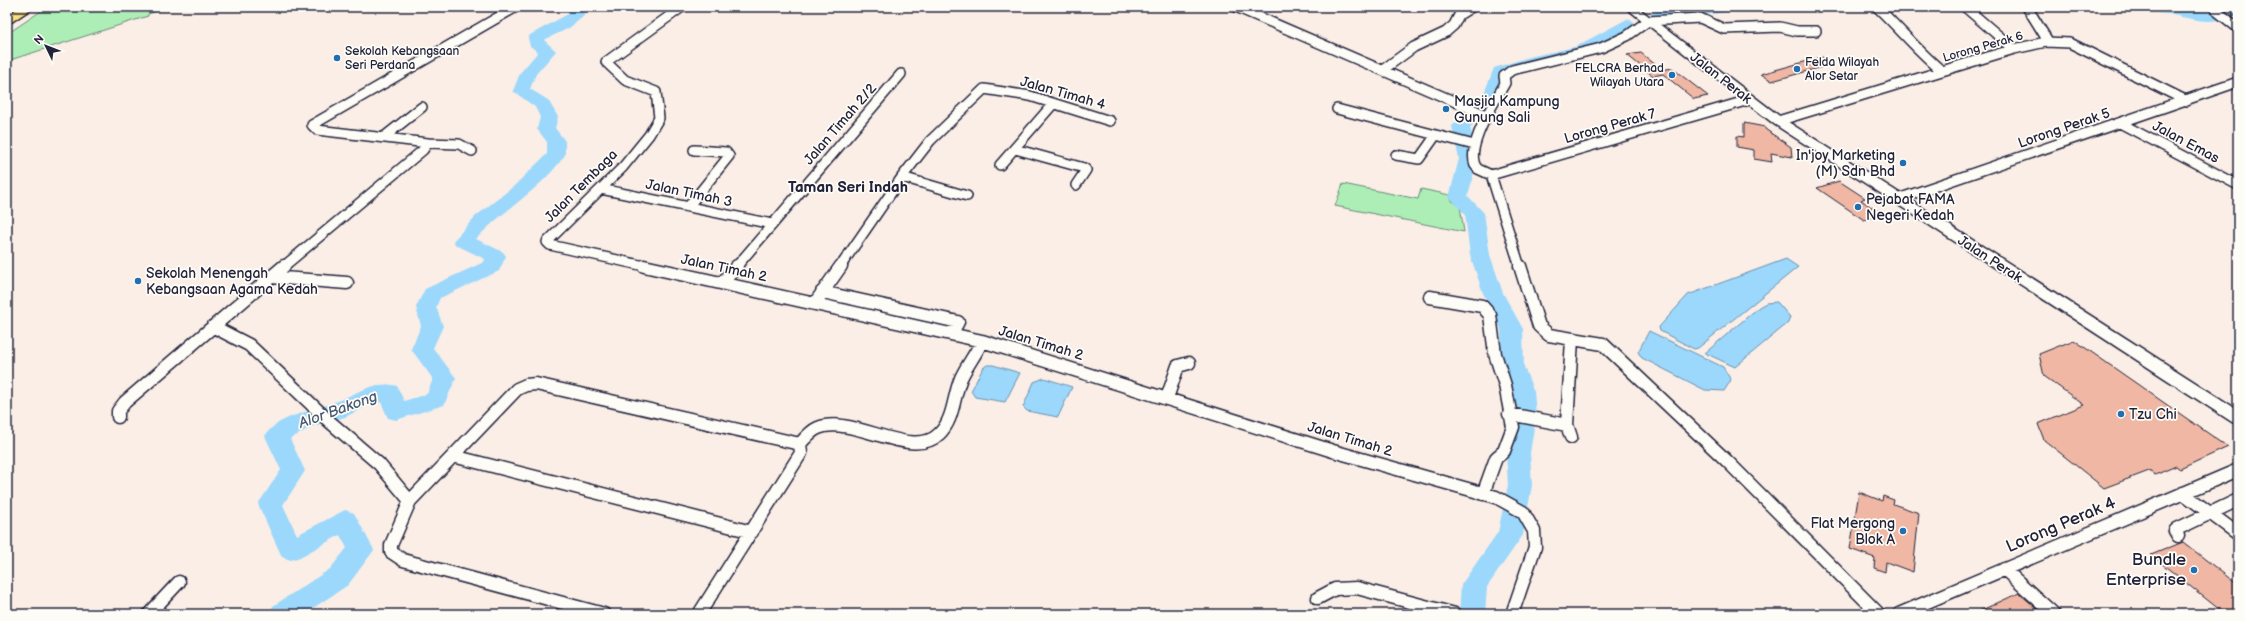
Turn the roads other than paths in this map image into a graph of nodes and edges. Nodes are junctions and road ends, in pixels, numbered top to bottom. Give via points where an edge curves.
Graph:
1 (11, 7) edge
2 (28, 7) edge
3 (516, 7) edge
4 (682, 7) edge
5 (1236, 7) edge
6 (1472, 7) edge
7 (1630, 7) edge
8 (1965, 7) edge
9 (2027, 7) edge
10 (2215, 7) edge
11 (1877, 8) edge
12 (7, 10) edge
13 (7, 21) edge
14 (1648, 21) junction
15 (2238, 28) edge
16 (1816, 32) dead end
17 (2048, 41) junction
18 (2014, 49) junction
19 (1384, 70) junction
20 (1942, 71) junction
21 (901, 74) dead end
22 (2238, 82) edge
23 (1749, 100) junction
24 (2187, 101) junction
25 (1053, 104) junction
26 (422, 107) dead end
27 (1338, 109) dead end
28 (1482, 113) junction
29 (1110, 121) dead end
30 (1778, 121) junction
31 (2120, 123) junction
32 (1436, 135) junction
33 (384, 137) junction
34 (428, 143) junction
35 (1472, 144) junction
36 (1014, 149) junction
37 (694, 150) dead end
38 (472, 151) dead end
39 (1396, 155) dead end
40 (1000, 165) dead end
41 (1491, 175) junction
42 (902, 177) junction
43 (1076, 185) dead end
44 (2238, 186) edge
45 (601, 189) junction
46 (967, 196) dead end
47 (1898, 199) junction
48 (688, 207) junction
49 (772, 224) junction
50 (556, 248) joint
51 (271, 277) junction
52 (348, 283) dead end
53 (722, 283) junction
54 (822, 292) junction
55 (1430, 297) dead end
56 (814, 303) junction
57 (214, 327) junction
58 (952, 333) junction
59 (1572, 339) junction
60 (982, 341) junction
61 (1189, 363) dead end
62 (1167, 398) junction
63 (1518, 416) junction
64 (118, 417) dead end
65 (2238, 418) edge
66 (1567, 425) junction
67 (1571, 437) dead end
68 (800, 444) junction
69 (453, 456) junction
70 (2238, 470) edge
71 (2182, 493) junction
72 (1483, 494) junction
73 (2238, 500) edge
74 (410, 501) junction
75 (2208, 512) junction
76 (752, 532) junction
77 (2238, 534) edge
78 (2178, 536) dead end
79 (2004, 569) junction
80 (179, 582) dead end
81 (1318, 598) dead end
82 (571, 610) edge
83 (149, 614) edge
84 (604, 614) edge
85 (699, 614) edge
86 (1455, 614) edge
87 (1512, 614) edge
88 (1879, 614) edge
89 (1899, 614) edge
90 (2054, 614) edge

1 - 12 main road
2 - 13 main road
3 - 33 street via 312,126 317,130
4 - 45 street, Jalan Tembaga via 606,62 625,80 656,92 659,118 643,144
5 - 19 street
6 - 19 street via 1459,15 1454,25 1446,32 1414,47
7 - 14 street, Jalan Perak
8 - 18 street
9 - 17 street
10 - 15 street
11 - 20 street
14 - 16 street via 1700,18 1724,29 1780,27
14 - 23 street, Jalan Perak
14 - 28 street via 1627,36 1602,48 1506,73 1505,83
17 - 18 street, Lorong Perak 6
17 - 24 street, Lorong Perak 6 via 2074,45
18 - 20 street, Lorong Perak 6
19 - 28 street
20 - 30 street, Lorong Perak 6
21 - 49 street, Jalan Timah 2/2
22 - 24 street, Lorong Perak 5
23 - 30 street, Jalan Perak
23 - 41 street, Lorong Perak 7
24 - 31 street, Lorong Perak 5
25 - 29 street, Jalan Timah 4
25 - 36 street
25 - 42 street, Jalan Timah 4 via 1030,96 984,89 930,141
26 - 33 street
27 - 32 street
28 - 35 street
30 - 47 street, Jalan Perak
31 - 44 street, Jalan Emas
31 - 47 street, Lorong Perak 5
32 - 35 street
32 - 39 street via 1418,159
33 - 34 street
34 - 38 street via 459,144
34 - 51 street via 423,150
35 - 41 street via 1472,160 1479,170
36 - 40 street
36 - 43 street via 1084,168 1086,170
37 - 48 street via 726,152 729,156
41 - 59 street via 1540,326 1549,335
42 - 46 street
42 - 54 street
45 - 48 street, Jalan Timah 3
45 - 50 street, Jalan Tembaga via 550,238 547,242
47 - 65 street, Jalan Perak
48 - 49 street, Jalan Timah 3
49 - 53 street, Jalan Timah 2/2
50 - 53 street, Jalan Timah 2
51 - 52 street
51 - 57 street
53 - 56 street, Jalan Timah 2
54 - 56 street
54 - 58 street via 958,322
55 - 63 street via 1482,306 1487,310 1490,315 1495,354
56 - 58 street, Jalan Timah 2
57 - 64 street via 125,402 118,410
57 - 74 street via 249,345 330,422 379,464
58 - 60 street, Jalan Timah 2
59 - 66 street
59 - 88 street via 1603,344 1732,466
60 - 62 street, Jalan Timah 2
60 - 68 street via 961,380 950,417 939,436 931,442 917,444 830,426 814,430
61 - 62 street via 1178,366
62 - 72 street, Jalan Timah 2 via 1333,451
63 - 66 street
63 - 72 street via 1504,451 1496,458
66 - 67 street
68 - 69 street via 536,384 517,389
68 - 76 street via 801,453
69 - 74 street
69 - 76 street
70 - 71 street, Lorong Perak 4
71 - 75 street
71 - 79 street, Lorong Perak 4
72 - 87 street, Jalan Timah 2 via 1507,502 1523,512 1534,531 1535,548
73 - 75 street
74 - 82 street via 391,545 391,552 396,557
75 - 77 street
75 - 78 street via 2177,528 2175,531
76 - 85 street
79 - 89 street, Lorong Perak 4
79 - 90 street
80 - 83 street
81 - 86 street via 1335,589 1356,588
82 - 84 street

